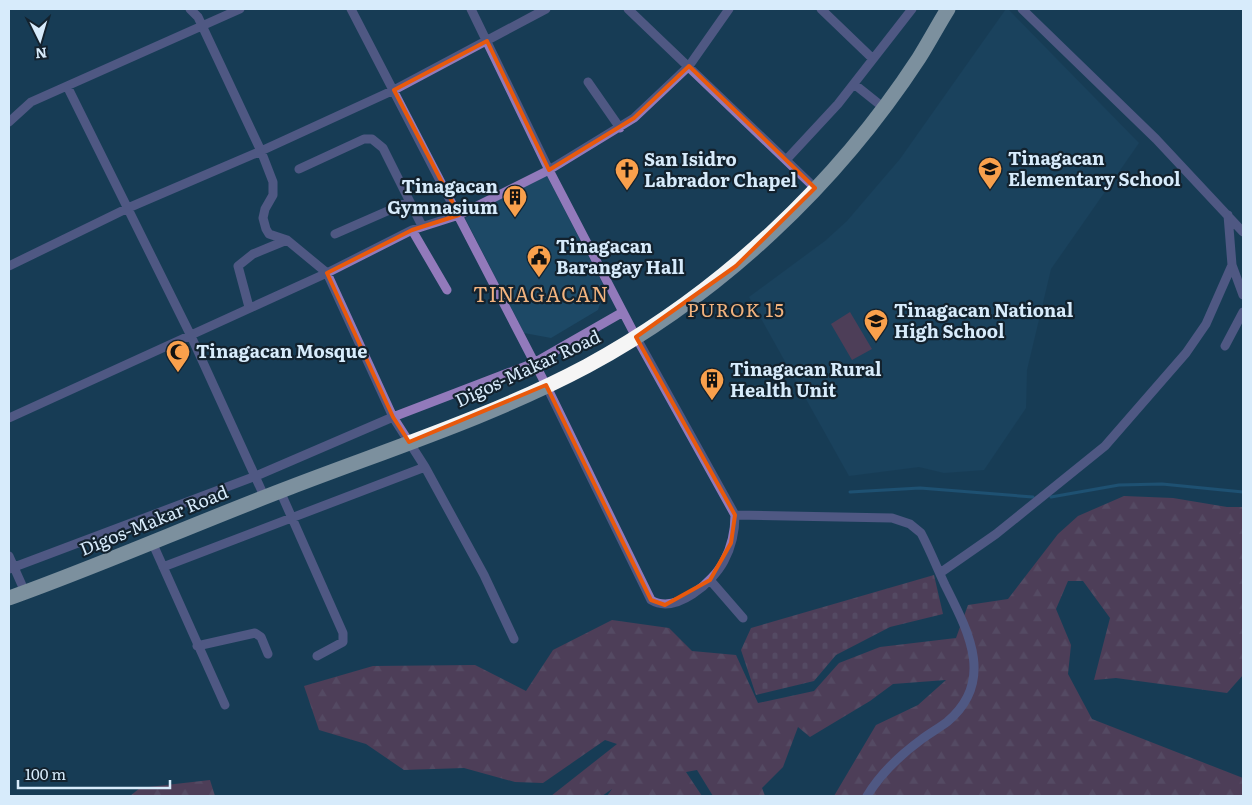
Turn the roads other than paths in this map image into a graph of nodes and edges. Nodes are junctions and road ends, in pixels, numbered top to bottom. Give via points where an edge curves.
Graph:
1 (190, 9) edge
2 (240, 9) edge
3 (351, 9) edge
4 (471, 9) edge
5 (546, 9) edge
6 (628, 9) edge
7 (728, 9) edge
8 (821, 9) edge
9 (912, 9) edge
10 (948, 9) edge
11 (1022, 9) edge
12 (202, 25) junction
13 (487, 41) junction
14 (874, 59) junction
15 (689, 66) junction
16 (588, 82) dead end
17 (854, 84) junction
18 (67, 86) junction
19 (394, 90) junction
20 (884, 108) junction
21 (9, 122) edge
22 (620, 128) junction
23 (262, 151) junction
24 (786, 160) junction
25 (299, 169) dead end
26 (549, 170) junction
27 (815, 188) junction
28 (408, 202) junction
29 (128, 208) junction
30 (459, 215) junction
31 (1228, 215) junction
32 (422, 226) junction
33 (412, 230) junction
34 (1243, 232) edge
35 (335, 234) dead end
36 (286, 240) junction
37 (1232, 265) junction
38 (9, 266) edge
39 (327, 273) junction
40 (447, 290) dead end
41 (1243, 295) edge
42 (249, 307) junction
43 (623, 312) junction
44 (1243, 312) edge
45 (191, 336) junction
46 (636, 337) junction
47 (1225, 346) dead end
48 (534, 363) junction
49 (546, 385) junction
50 (393, 417) junction
51 (9, 418) edge
52 (409, 442) junction
53 (425, 467) junction
54 (256, 476) junction
55 (280, 491) junction
56 (265, 498) junction
57 (735, 516) junction
58 (292, 519) junction
59 (152, 542) junction
60 (9, 556) edge
61 (163, 567) junction
62 (11, 568) edge
63 (940, 573) junction
64 (710, 580) junction
65 (25, 592) junction
66 (9, 598) edge
67 (743, 618) dead end
68 (514, 639) dead end
69 (197, 646) junction
70 (268, 654) dead end
71 (317, 656) dead end
72 (225, 705) dead end
73 (867, 796) edge

1 - 12 street
2 - 12 street
3 - 19 street
4 - 13 street
5 - 13 street
6 - 15 street
7 - 15 street
8 - 14 street
9 - 14 street
10 - 20 highway, Digos-Makar Road via 920,57
11 - 31 street via 1156,139
12 - 18 street
12 - 23 street
13 - 19 street
13 - 26 street
14 - 17 street
15 - 22 street
15 - 24 street
16 - 22 street
17 - 20 street
17 - 24 street
18 - 21 street via 31,102
18 - 29 street
19 - 23 street
19 - 30 street
20 - 27 highway, Digos-Makar Road
22 - 26 street
23 - 29 street
23 - 36 street via 273,188 273,195 264,209 264,224 269,234
24 - 27 street
25 - 28 street via 364,139 372,139 382,148
26 - 30 street
26 - 43 street
27 - 46 highway, Digos-Makar Road via 736,266
28 - 32 street
28 - 35 street
29 - 38 street
29 - 45 street
30 - 32 street
30 - 48 street
31 - 34 street
31 - 37 street
32 - 33 street
33 - 39 street
33 - 40 street
36 - 39 street
36 - 42 street via 253,254 238,266
37 - 41 street
37 - 63 street via 1206,324 1186,353 1105,446 996,534
39 - 42 street
39 - 50 street
42 - 45 street
43 - 46 street
43 - 48 street
44 - 47 street
45 - 51 street
45 - 54 street
46 - 49 highway, Digos-Makar Road
46 - 57 street
48 - 49 street
48 - 50 street
49 - 52 highway, Digos-Makar Road
49 - 64 street via 651,600 666,605
50 - 52 street
50 - 54 street
52 - 53 street
52 - 55 highway, Digos-Makar Road
53 - 58 street
53 - 68 street via 484,575
54 - 56 street
54 - 62 street
55 - 56 highway, Digos-Makar Road
55 - 58 street
56 - 59 highway, Digos-Makar Road
57 - 63 street via 892,518 910,524 921,533
57 - 64 street via 735,530 724,562
58 - 61 street
58 - 71 street via 344,637 339,646
59 - 61 street
59 - 65 highway, Digos-Makar Road
60 - 62 street
61 - 69 street
62 - 65 street
63 - 73 street via 970,639 974,678 970,694 948,721 887,768
64 - 67 street
65 - 66 highway, Digos-Makar Road
69 - 70 street via 255,633 261,637
69 - 72 street

